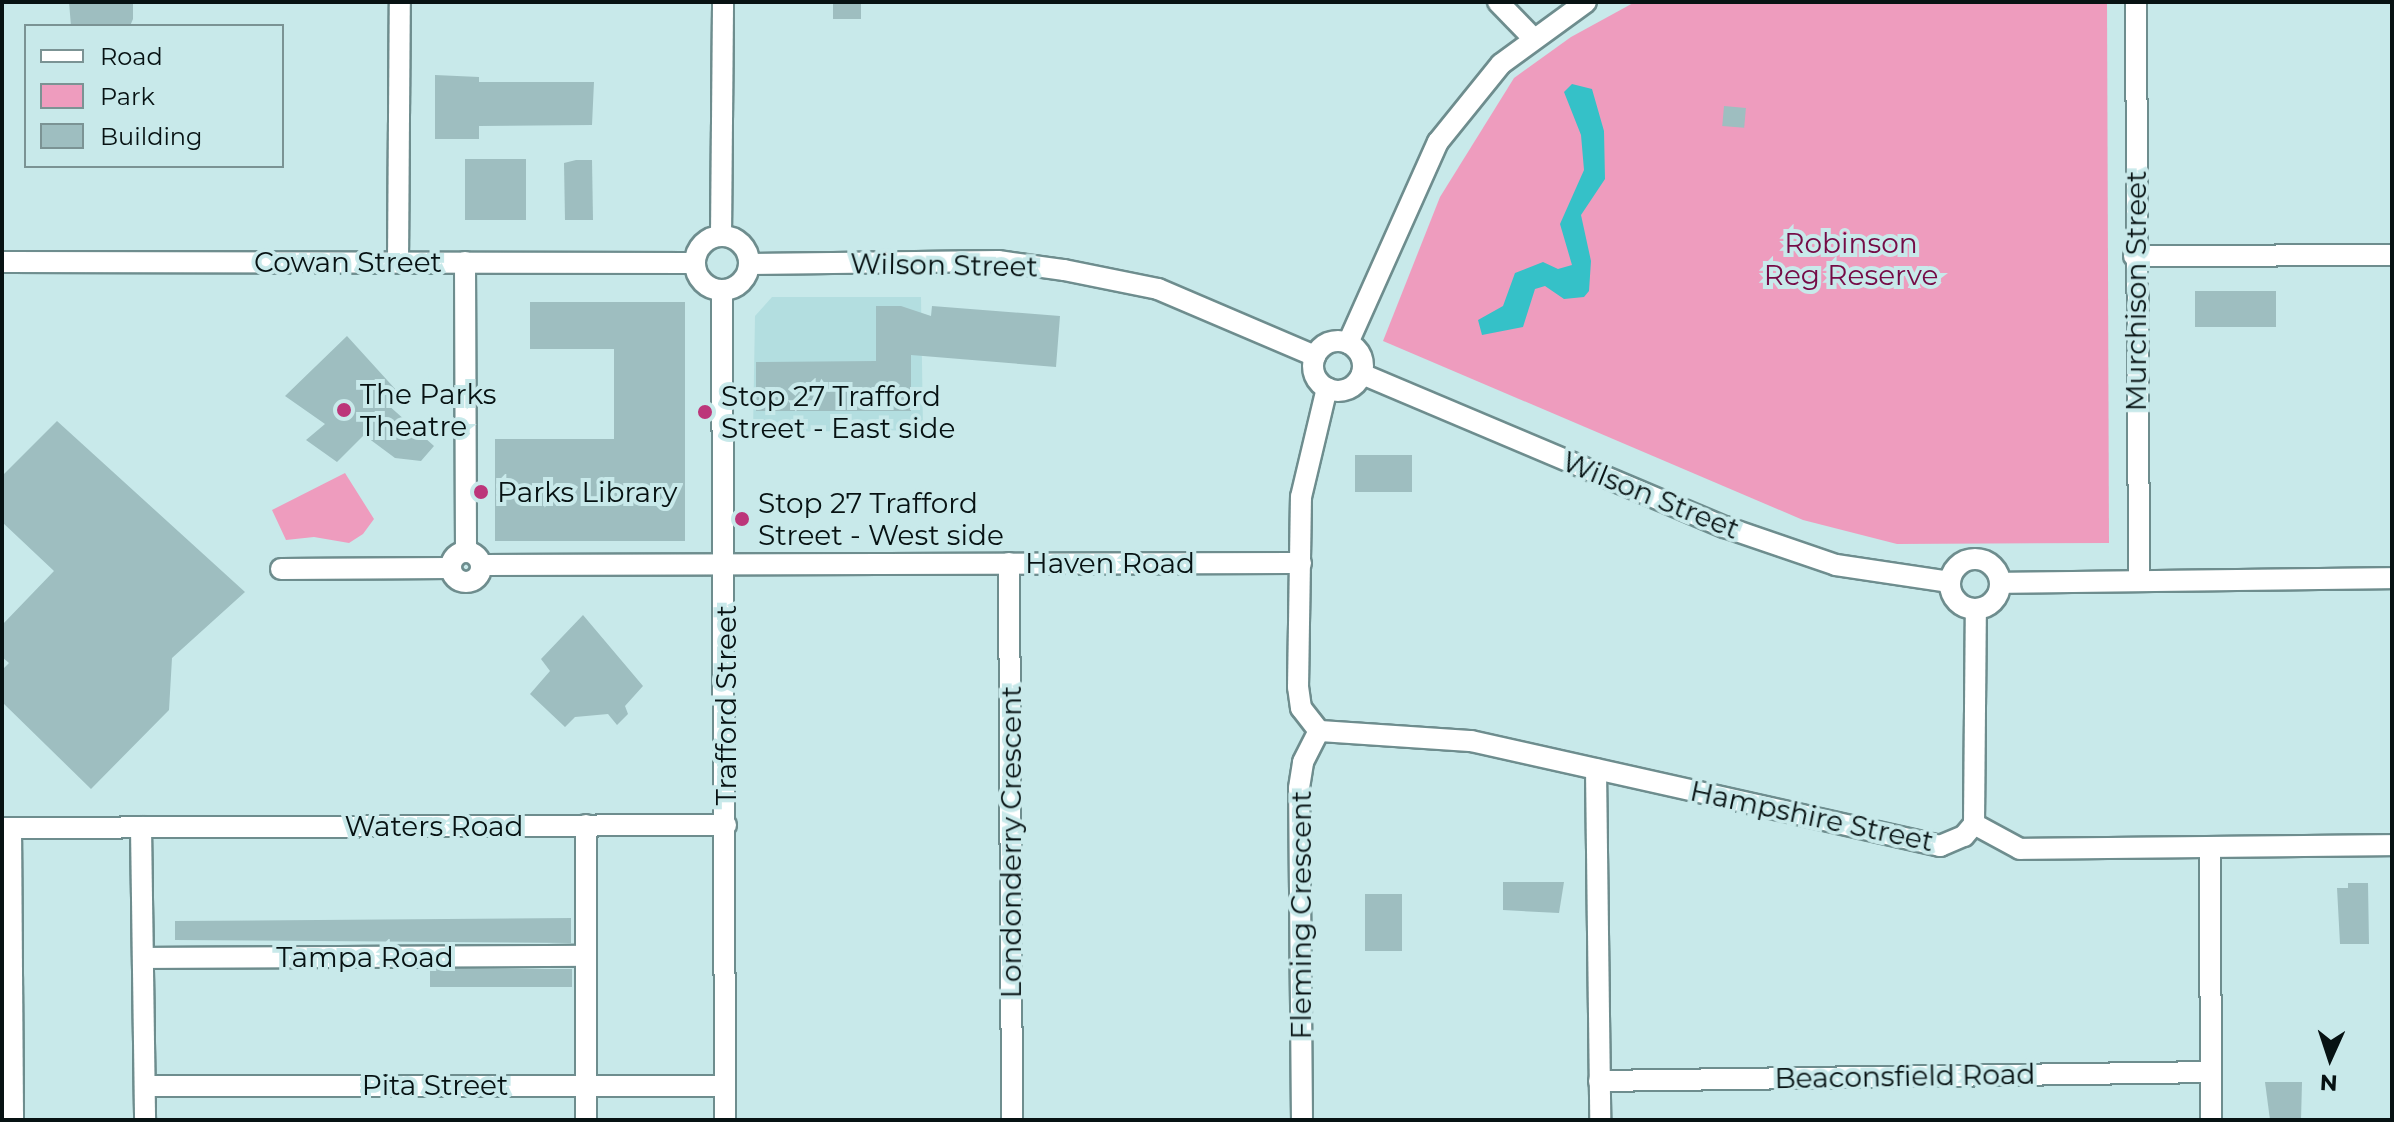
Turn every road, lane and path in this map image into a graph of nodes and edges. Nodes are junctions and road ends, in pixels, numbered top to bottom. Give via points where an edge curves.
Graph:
1 (400, 2) edge
2 (723, 2) edge
3 (1498, 2) edge
4 (1586, 2) edge
5 (2136, 2) edge
6 (1533, 38) junction
7 (721, 236) junction
8 (2392, 255) edge
9 (2134, 256) junction
10 (2, 262) edge
11 (398, 262) junction
12 (465, 262) junction
13 (695, 263) junction
14 (750, 264) junction
15 (722, 290) junction
16 (1348, 343) junction
17 (1315, 356) junction
18 (1362, 374) junction
19 (1327, 388) junction
20 (473, 558) junction
21 (1009, 563) junction
22 (1301, 563) junction
23 (726, 564) junction
24 (450, 568) junction
25 (281, 569) dead end
26 (2392, 578) edge
27 (2139, 580) junction
28 (1950, 582) junction
29 (2000, 583) junction
30 (1976, 609) junction
31 (1319, 731) junction
32 (1596, 769) junction
33 (1974, 824) junction
34 (586, 825) junction
35 (726, 825) junction
36 (141, 827) junction
37 (6, 828) edge
38 (2392, 845) edge
39 (2210, 849) junction
40 (586, 956) junction
41 (145, 958) junction
42 (2211, 1072) junction
43 (1599, 1081) junction
44 (585, 1085) junction
45 (145, 1086) junction
46 (725, 1086) junction
47 (13, 1120) edge
48 (145, 1120) edge
49 (586, 1120) edge
50 (725, 1120) edge
51 (1012, 1120) edge
52 (1302, 1120) edge
53 (1600, 1120) edge
54 (2211, 1120) edge

1 - 11 street
2 - 7 street
3 - 6 street
4 - 6 street
5 - 9 street, Murchison Street
6 - 16 street via 1476,91 1438,142
7 - 13 street via 705,241
7 - 14 street via 744,247
8 - 9 street
9 - 27 street, Murchison Street
10 - 11 street, Cowan Street
11 - 12 street, Cowan Street
12 - 13 street, Cowan Street
12 - 20 street
13 - 15 street via 706,285
14 - 15 street via 744,280
14 - 17 street, Wilson Street via 998,261 1064,270 1158,289
15 - 23 street, Trafford Street
16 - 17 street via 1325,345
16 - 18 street via 1360,352
17 - 19 street via 1316,378
18 - 19 street via 1352,387
18 - 28 street, Wilson Street via 1725,527 1836,565
19 - 22 street via 1306,460
20 - 23 street, Haven Road
20 - 24 street via 456,555
20 - 24 street, Haven Road via 477,577 464,582
21 - 22 street, Haven Road
21 - 23 street, Haven Road
21 - 51 street, Londonderry Crescent
22 - 31 street via 1298,687 1301,708
23 - 35 street, Trafford Street
24 - 25 street
26 - 27 street
27 - 29 street
28 - 29 street via 1957,566 1979,560 1993,567
28 - 30 street via 1956,601
29 - 30 street via 1996,598
30 - 33 street
31 - 32 street, Hampshire Street via 1471,741
31 - 52 street, Fleming Crescent via 1303,762 1299,788
32 - 33 street, Hampshire Street via 1928,844 1953,842
32 - 43 street
33 - 39 street, Hampshire Street via 2020,849
34 - 35 street, Waters Road
34 - 36 street, Waters Road
34 - 40 street
35 - 46 street, Trafford Street
36 - 37 street, Waters Road
36 - 41 street
37 - 47 street
38 - 39 street, Hampshire Street
39 - 42 street
40 - 41 street, Tampa Road
40 - 44 street
41 - 45 street
42 - 43 street, Beaconsfield Road
42 - 54 street
43 - 53 street
44 - 45 street, Pita Street
44 - 46 street, Pita Street
44 - 49 street
45 - 48 street
46 - 50 street, Trafford Street

